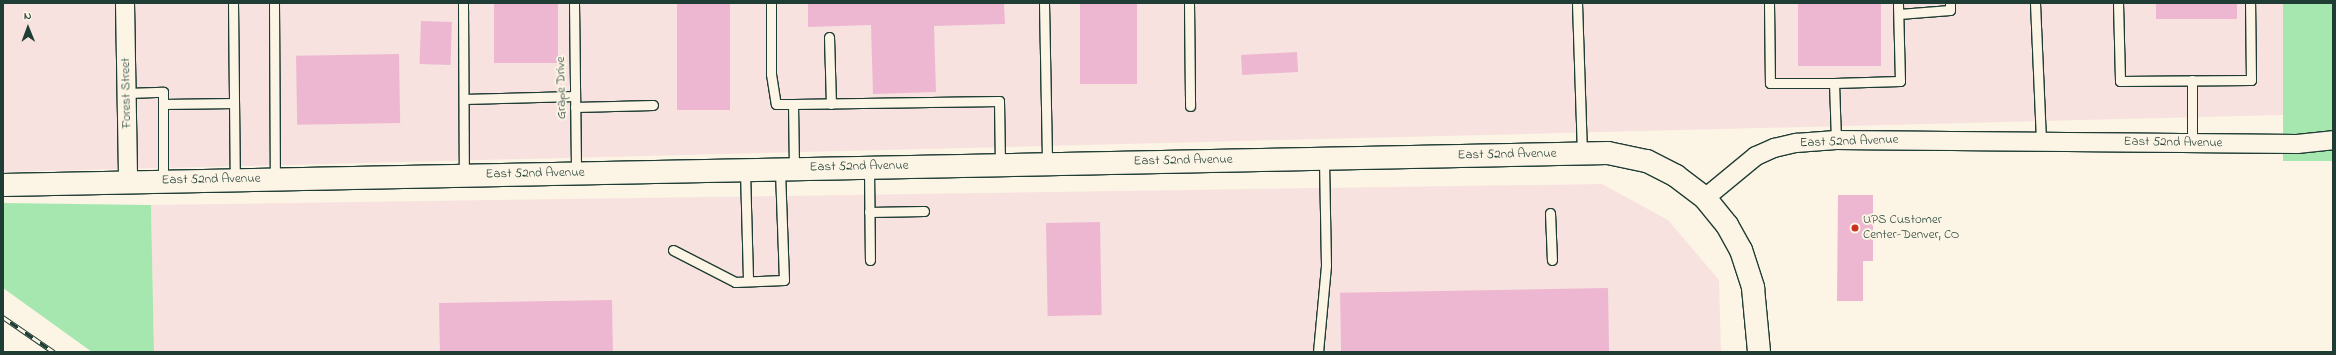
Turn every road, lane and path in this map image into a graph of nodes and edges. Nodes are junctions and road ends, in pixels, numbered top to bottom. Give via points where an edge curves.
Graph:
1 (126, 3) edge
2 (233, 3) edge
3 (274, 3) edge
4 (463, 3) edge
5 (574, 3) edge
6 (771, 3) edge
7 (1044, 3) edge
8 (1189, 3) edge
9 (1577, 3) edge
10 (1769, 3) edge
11 (1898, 3) edge
12 (1950, 3) edge
13 (2035, 3) edge
14 (2118, 3) edge
15 (2250, 3) edge
16 (1899, 14) junction
17 (829, 37) dead end
18 (2192, 80) junction
19 (1834, 83) junction
20 (127, 93) junction
21 (575, 96) junction
22 (464, 99) junction
23 (234, 102) junction
24 (163, 104) junction
25 (793, 104) junction
26 (831, 104) junction
27 (653, 105) dead end
28 (1190, 106) dead end
29 (575, 107) junction
30 (1836, 140) junction
31 (2333, 140) edge
32 (2041, 141) junction
33 (2192, 143) junction
34 (1582, 153) junction
35 (1324, 158) junction
36 (1047, 163) junction
37 (1000, 164) junction
38 (869, 166) junction
39 (787, 168) junction
40 (745, 169) junction
41 (576, 173) junction
42 (464, 175) junction
43 (275, 179) junction
44 (235, 180) junction
45 (164, 181) junction
46 (128, 182) junction
47 (3, 185) edge
48 (1704, 198) junction
49 (924, 211) dead end
50 (869, 212) junction
51 (1550, 213) dead end
52 (674, 250) dead end
53 (870, 260) dead end
54 (1552, 260) dead end
55 (748, 281) junction
56 (1318, 352) edge
57 (1759, 352) edge

1 - 20 street, Forest Street
2 - 23 lane
3 - 43 lane
4 - 22 lane
5 - 21 lane, Grape Drive
6 - 25 lane via 771,74 776,104
7 - 36 lane
8 - 28 lane
9 - 34 lane
10 - 19 lane via 1770,83
11 - 16 lane
12 - 16 lane via 1950,10
13 - 32 lane
14 - 18 lane via 2120,81
15 - 18 lane via 2251,80
16 - 19 lane via 1900,81
17 - 26 lane
18 - 33 lane
19 - 30 lane
20 - 24 lane via 163,92
20 - 46 street, Forest Street
21 - 22 lane
21 - 29 lane, Grape Drive
22 - 42 lane
23 - 24 lane
23 - 44 lane
24 - 45 lane
25 - 26 lane
25 - 39 lane
26 - 37 lane via 999,101
27 - 29 lane
29 - 41 lane, Grape Drive
30 - 32 street, East 52nd Avenue
30 - 48 street, East 52nd Avenue via 1796,143 1774,148 1756,156
31 - 33 street, East 52nd Avenue via 2297,144
32 - 33 street, East 52nd Avenue
34 - 35 street, East 52nd Avenue
34 - 48 street, East 52nd Avenue via 1608,153 1646,161 1676,176
35 - 36 street, East 52nd Avenue
35 - 56 lane via 1326,265
36 - 37 street, East 52nd Avenue
37 - 38 street, East 52nd Avenue
38 - 39 street, East 52nd Avenue
38 - 50 lane
39 - 40 street, East 52nd Avenue
39 - 55 lane via 784,280
40 - 41 street, East 52nd Avenue
40 - 55 lane
41 - 42 street, East 52nd Avenue
42 - 43 street, East 52nd Avenue
43 - 44 street, East 52nd Avenue
44 - 45 street, East 52nd Avenue
45 - 46 street, East 52nd Avenue
46 - 47 street, East 52nd Avenue
48 - 57 street via 1727,225 1741,250 1754,288
49 - 50 lane
50 - 53 lane
51 - 54 lane
52 - 55 lane via 735,282

